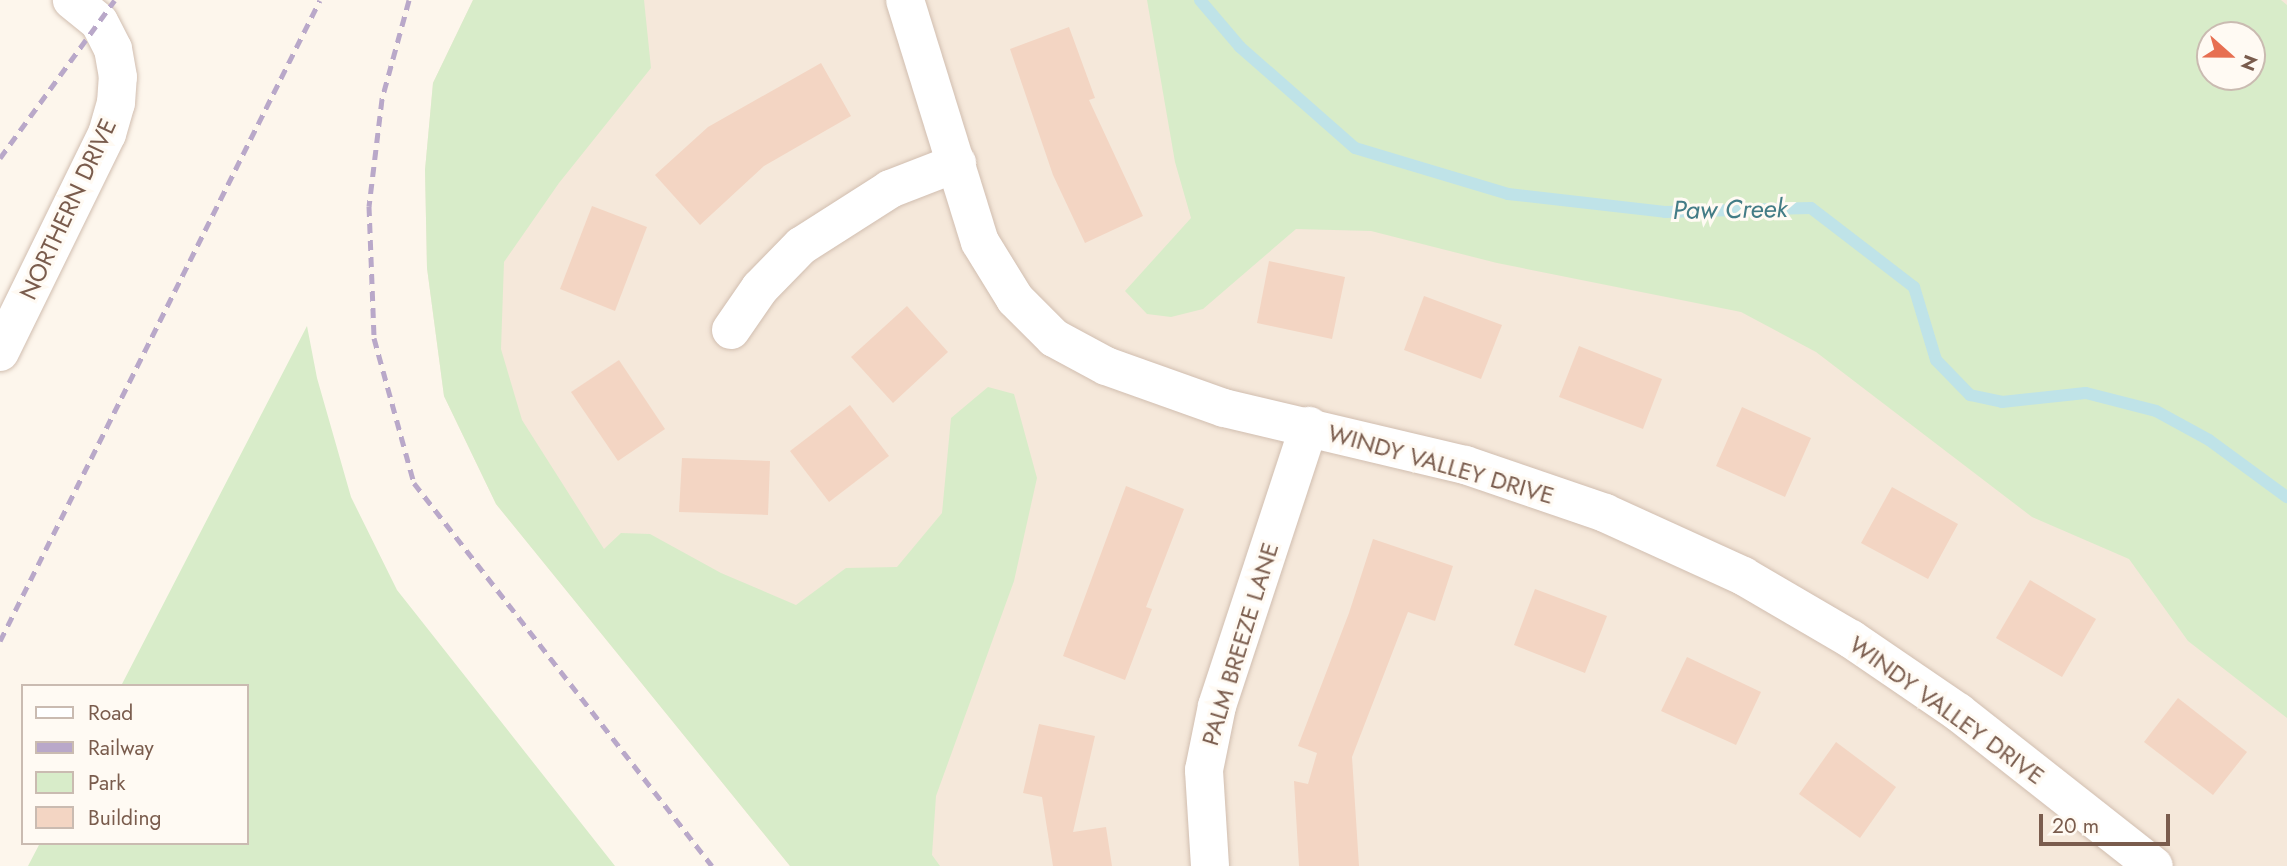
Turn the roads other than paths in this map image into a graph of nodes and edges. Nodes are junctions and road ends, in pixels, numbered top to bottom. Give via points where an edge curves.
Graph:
1 (905, 0) edge
2 (85, 11) edge
3 (957, 163) junction
4 (731, 330) dead end
5 (0, 352) edge
6 (1309, 426) junction
7 (1210, 866) edge
8 (2154, 866) edge

1 - 3 street, WINDY VALLEY DRIVE
2 - 5 street, NORTHERN DRIVE via 113,49 116,103 107,134
3 - 4 street via 890,189 801,246 760,288
3 - 6 street, WINDY VALLEY DRIVE via 980,243 1015,299 1054,338 1154,385 1224,408
6 - 7 street, PALM BREEZE LANE via 1217,706 1204,770
6 - 8 street, WINDY VALLEY DRIVE via 1465,465 1605,513 1743,576 1851,639 1958,712

